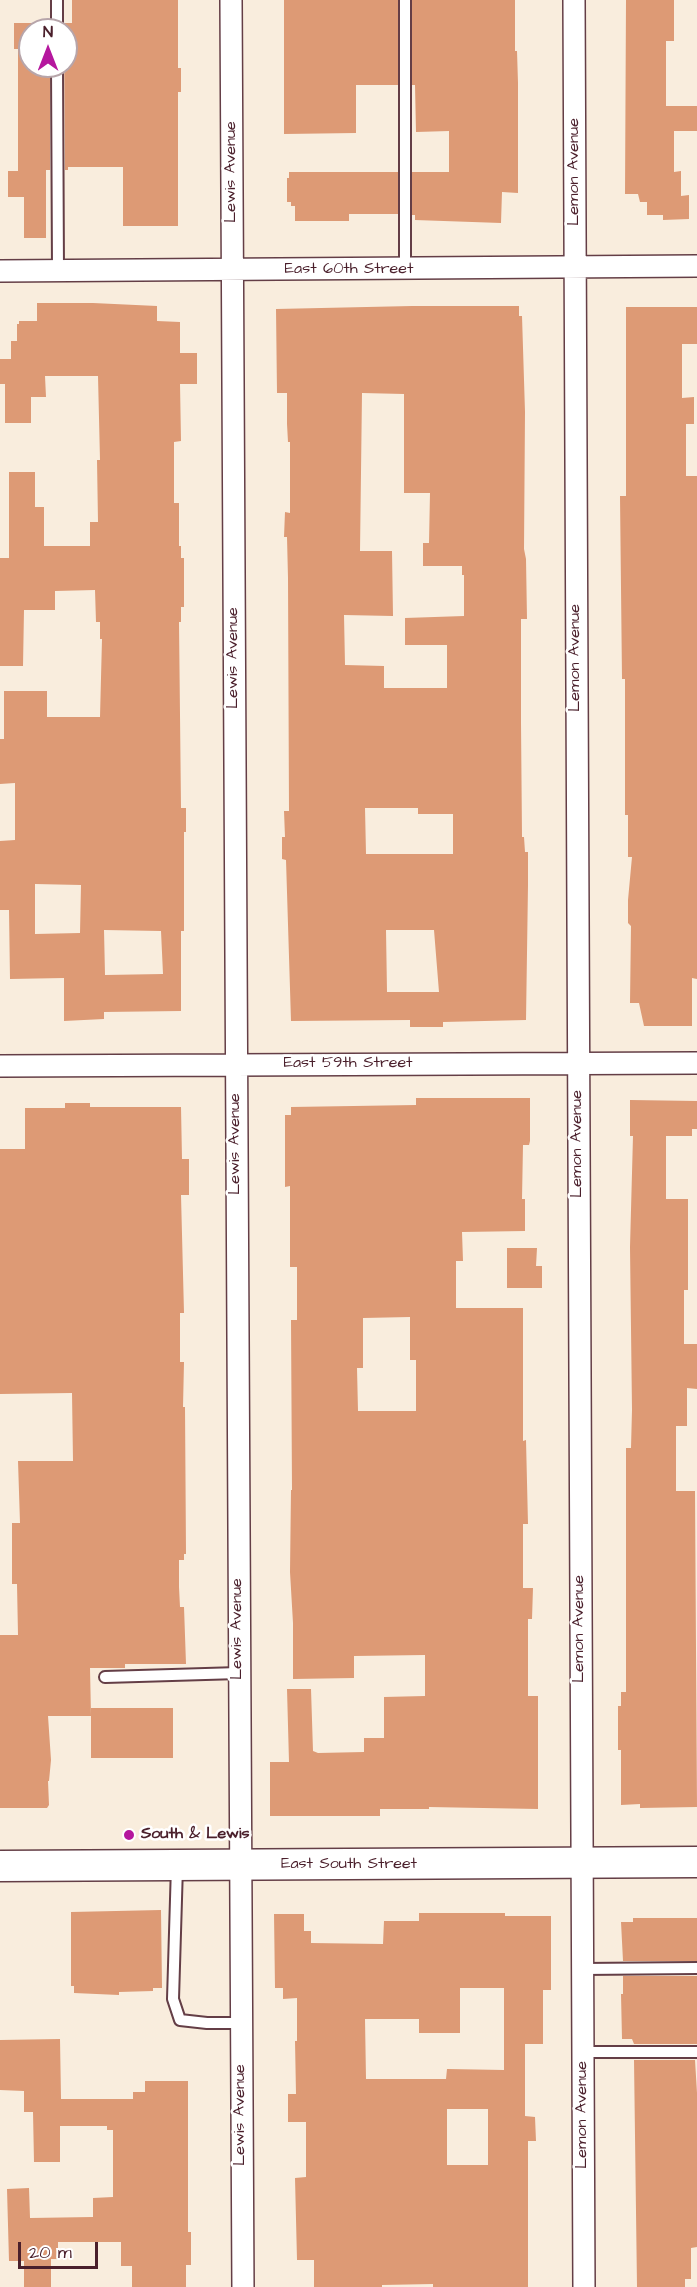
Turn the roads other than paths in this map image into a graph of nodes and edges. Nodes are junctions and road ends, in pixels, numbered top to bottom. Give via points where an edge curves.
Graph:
1 (57, 0) edge
2 (231, 0) edge
3 (405, 0) edge
4 (574, 0) edge
5 (57, 18) edge
6 (57, 78) edge
7 (697, 266) edge
8 (576, 268) junction
9 (405, 269) junction
10 (232, 270) junction
11 (0, 271) edge
12 (58, 271) junction
13 (577, 1063) junction
14 (697, 1063) edge
15 (236, 1065) junction
16 (0, 1066) edge
17 (239, 1673) junction
18 (105, 1677) dead end
19 (697, 1862) edge
20 (581, 1863) junction
21 (240, 1865) junction
22 (0, 1866) edge
23 (177, 1866) junction
24 (697, 1968) edge
25 (582, 1969) junction
26 (241, 2024) junction
27 (582, 2052) junction
28 (697, 2052) edge
29 (243, 2287) edge
30 (584, 2287) edge

1 - 5 lane
2 - 10 street, Lewis Avenue
3 - 9 lane
4 - 8 street, Lemon Avenue
6 - 12 lane
7 - 8 street, East 60th Street
8 - 9 street, East 60th Street
8 - 13 street, Lemon Avenue
9 - 10 street, East 60th Street
10 - 12 street, East 60th Street
10 - 15 street, Lewis Avenue
11 - 12 street, East 60th Street
13 - 14 street, East 59th Street
13 - 15 street, East 59th Street
13 - 20 street, Lemon Avenue
15 - 16 street, East 59th Street
15 - 17 street, Lewis Avenue
17 - 18 lane
17 - 21 street, Lewis Avenue
19 - 20 main road, East South Street
20 - 21 main road, East South Street
20 - 25 street, Lemon Avenue
21 - 23 main road, East South Street
21 - 26 street, Lewis Avenue
22 - 23 main road, East South Street
23 - 26 lane via 173,1999 180,2020
24 - 25 lane
25 - 27 street, Lemon Avenue
26 - 29 street, Lewis Avenue
27 - 28 lane
27 - 30 street, Lemon Avenue

